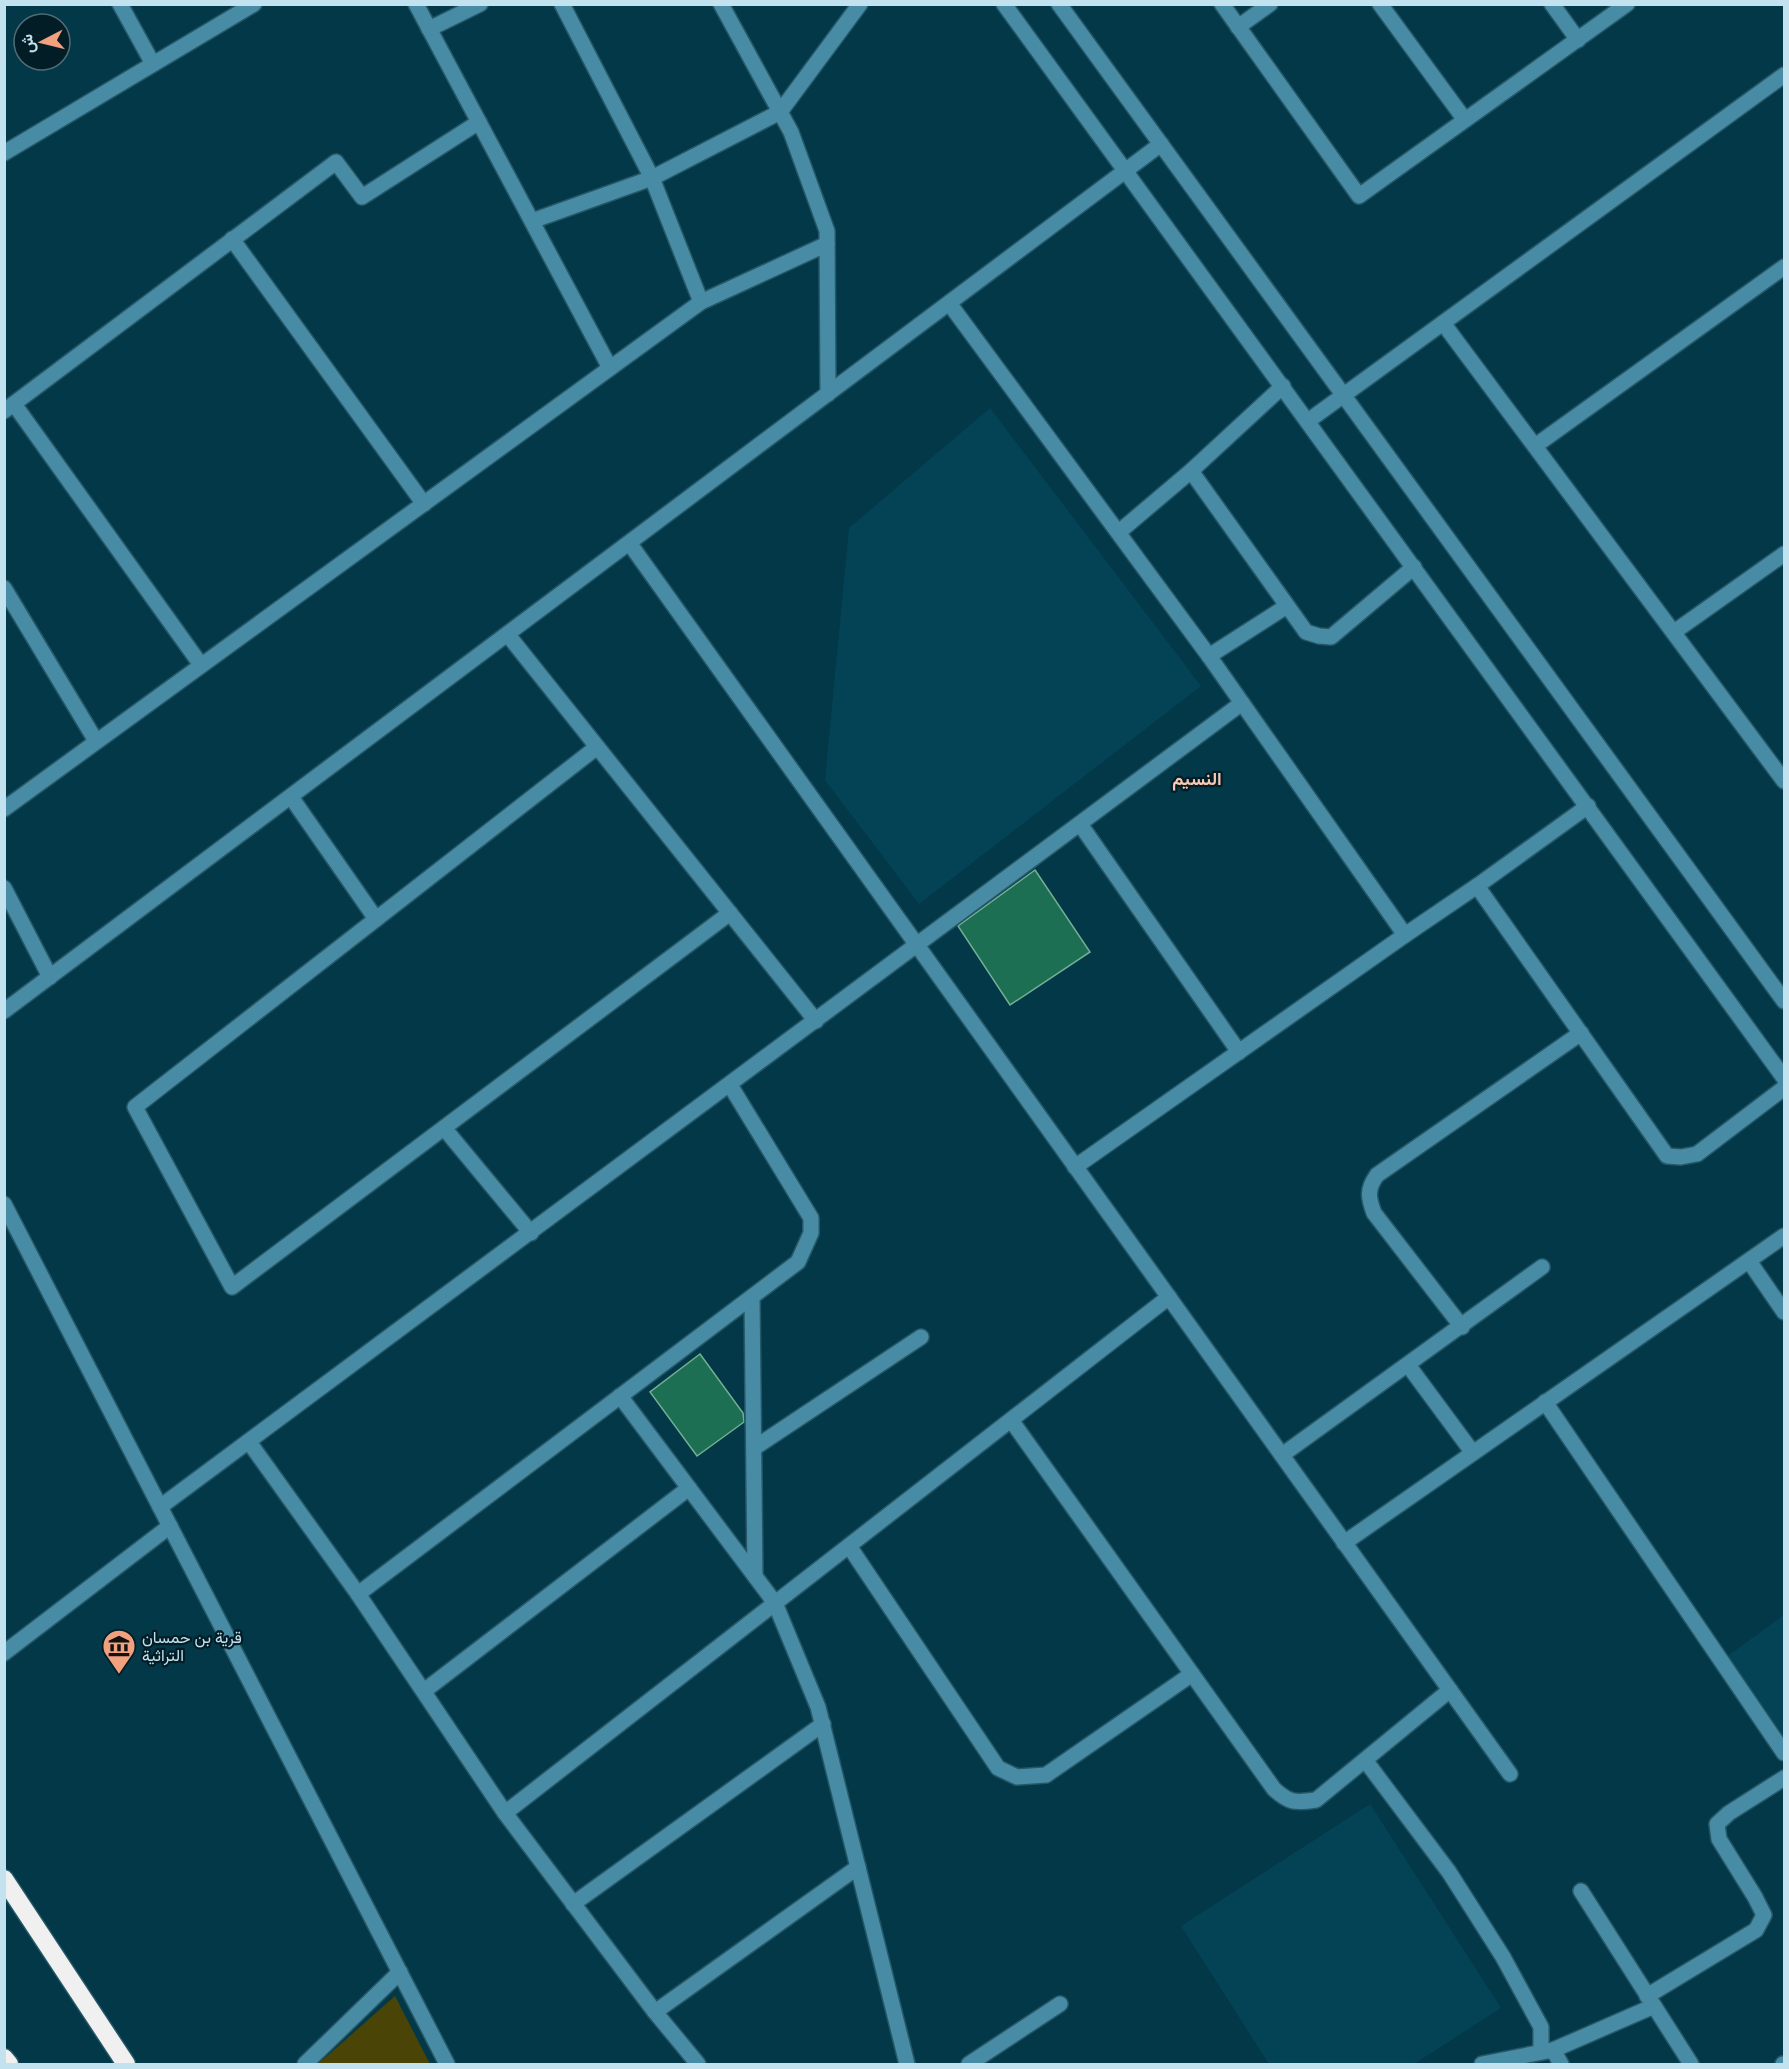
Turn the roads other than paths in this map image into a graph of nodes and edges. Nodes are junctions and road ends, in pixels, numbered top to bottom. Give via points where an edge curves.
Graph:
1 (120, 4) edge
2 (254, 4) edge
3 (416, 4) edge
4 (480, 4) edge
5 (562, 4) edge
6 (722, 4) edge
7 (860, 4) edge
8 (1004, 4) edge
9 (1059, 4) edge
10 (1222, 4) edge
11 (1270, 4) edge
12 (1380, 4) edge
13 (1552, 4) edge
14 (1628, 4) edge
15 (1238, 27) junction
16 (429, 29) junction
17 (1578, 39) junction
18 (153, 64) junction
19 (1785, 75) edge
20 (780, 112) junction
21 (1465, 120) junction
22 (479, 122) junction
23 (1161, 144) junction
24 (4, 153) edge
25 (1126, 170) junction
26 (652, 178) junction
27 (532, 221) junction
28 (232, 239) junction
29 (827, 244) junction
30 (1785, 267) edge
31 (701, 302) junction
32 (949, 303) junction
33 (1443, 323) junction
34 (610, 368) junction
35 (1283, 386) junction
36 (828, 394) junction
37 (1344, 396) junction
38 (9, 407) edge
39 (1308, 421) junction
40 (1534, 446) junction
41 (1191, 471) junction
42 (424, 504) junction
43 (1119, 532) junction
44 (630, 544) junction
45 (1785, 554) edge
46 (1414, 567) junction
47 (4, 588) edge
48 (1287, 606) junction
49 (1674, 632) junction
50 (508, 635) junction
51 (1209, 656) junction
52 (201, 665) junction
53 (1242, 703) junction
54 (96, 741) junction
55 (597, 747) junction
56 (1785, 781) edge
57 (291, 797) junction
58 (1587, 806) junction
59 (4, 808) edge
60 (1080, 824) junction
61 (1477, 886) junction
62 (4, 888) edge
63 (730, 913) junction
64 (376, 919) junction
65 (1405, 935) junction
66 (917, 946) junction
67 (50, 977) junction
68 (1779, 983) edge
69 (1785, 1001) edge
70 (4, 1011) edge
71 (816, 1021) junction
72 (1581, 1033) junction
73 (1239, 1052) junction
74 (1785, 1078) edge
75 (730, 1085) junction
76 (1785, 1088) edge
77 (444, 1128) junction
78 (1075, 1167) junction
79 (4, 1204) edge
80 (531, 1233) junction
81 (1785, 1236) edge
82 (1749, 1261) junction
83 (1542, 1267) dead end
84 (752, 1297) junction
85 (1168, 1297) junction
86 (1785, 1312) edge
87 (1462, 1327) junction
88 (921, 1337) dead end
89 (1408, 1365) junction
90 (620, 1396) junction
91 (1545, 1402) junction
92 (1011, 1420) junction
93 (249, 1442) junction
94 (754, 1448) junction
95 (1473, 1453) junction
96 (1282, 1455) junction
97 (689, 1488) junction
98 (160, 1507) junction
99 (170, 1526) junction
100 (1344, 1543) junction
101 (849, 1546) junction
102 (755, 1576) junction
103 (358, 1593) junction
104 (776, 1603) junction
105 (4, 1653) edge
106 (1192, 1674) junction
107 (1449, 1690) junction
108 (424, 1691) junction
109 (823, 1724) junction
110 (1785, 1753) edge
111 (1365, 1760) junction
112 (1509, 1774) dead end
113 (1785, 1778) edge
114 (505, 1813) junction
115 (858, 1867) junction
116 (4, 1879) edge
117 (1581, 1891) dead end
118 (573, 1904) junction
119 (400, 1972) junction
120 (1650, 2001) junction
121 (1060, 2004) dead end
122 (654, 2012) junction
123 (1547, 2051) junction
124 (4, 2058) edge
125 (9, 2064) edge
126 (126, 2064) edge
127 (305, 2064) edge
128 (447, 2064) edge
129 (699, 2064) edge
130 (907, 2064) edge
131 (969, 2064) edge
132 (1482, 2064) edge
133 (1561, 2064) edge
134 (1691, 2064) edge

1 - 18 street
2 - 18 street
3 - 16 street
4 - 16 street
5 - 26 street
6 - 20 street
7 - 20 street
8 - 25 street
9 - 23 street
10 - 15 street
11 - 15 street
12 - 21 street
13 - 17 street
14 - 17 street
15 - 21 street via 1359,196
16 - 22 street
17 - 21 street
18 - 24 street
19 - 33 street
20 - 26 street
20 - 29 street via 827,231
22 - 27 street
22 - 28 street via 362,196 336,162
23 - 25 street
23 - 37 street
25 - 32 street
25 - 35 street
26 - 27 street
26 - 31 street
27 - 34 street
28 - 38 street
28 - 42 street
29 - 31 street
29 - 36 street
30 - 40 street
31 - 34 street
32 - 36 street
32 - 43 street
33 - 37 street
33 - 40 street
34 - 42 street
35 - 39 street
35 - 41 street
36 - 44 street
37 - 39 street
37 - 68 street
38 - 52 street
39 - 46 street
40 - 49 street
41 - 43 street
41 - 48 street
42 - 52 street
43 - 51 street
44 - 50 street
44 - 66 street
45 - 49 street
46 - 48 street via 1331,637 1306,632
46 - 58 street
47 - 54 street
48 - 51 street
49 - 56 street
50 - 55 street
50 - 57 street
51 - 53 street
52 - 54 street
53 - 60 street
53 - 65 street
54 - 59 street
55 - 63 street
55 - 64 street
57 - 64 street
57 - 67 street
58 - 61 street
58 - 74 street
60 - 66 street
60 - 73 street
61 - 65 street
61 - 72 street
62 - 67 street
63 - 71 street
63 - 77 street
64 - 77 street via 135,1107 232,1287
65 - 73 street
66 - 71 street
66 - 78 street
67 - 70 street
68 - 69 street
71 - 75 street
72 - 76 street via 1667,1156 1696,1154
72 - 87 street via 1377,1175 1370,1186 1368,1199 1374,1213
73 - 78 street
75 - 80 street
75 - 84 street via 811,1218 811,1233 798,1262
77 - 80 street
78 - 85 street
79 - 98 street
80 - 93 street
81 - 82 street
82 - 86 street
82 - 91 street
83 - 87 street
84 - 90 street
84 - 94 street
85 - 92 street
85 - 96 street
87 - 89 street
88 - 94 street
89 - 95 street
89 - 96 street
90 - 97 street
90 - 103 street
91 - 95 street
91 - 110 street
92 - 101 street
92 - 106 street
93 - 98 street
93 - 103 street
94 - 102 street
95 - 100 street
96 - 100 street
97 - 102 street
97 - 108 street
98 - 99 street
99 - 105 street
99 - 119 street
100 - 107 street
101 - 104 street
101 - 106 street via 998,1768 1017,1777 1046,1774
102 - 104 street
103 - 108 street
104 - 109 street
104 - 114 street
106 - 111 street via 1274,1789 1286,1800 1316,1800
107 - 111 street
107 - 112 street
108 - 114 street
109 - 115 street
109 - 118 street
111 - 123 street via 1449,1872 1503,1957 1541,2027
113 - 120 street via 1717,1824 1719,1839 1764,1915 1756,1930
114 - 118 street
115 - 122 street
115 - 130 street
116 - 126 highway
117 - 120 street
118 - 122 street
119 - 127 street
119 - 128 street
120 - 123 street
120 - 134 street
121 - 131 street
122 - 129 street
123 - 132 street
123 - 133 street
124 - 125 highway

